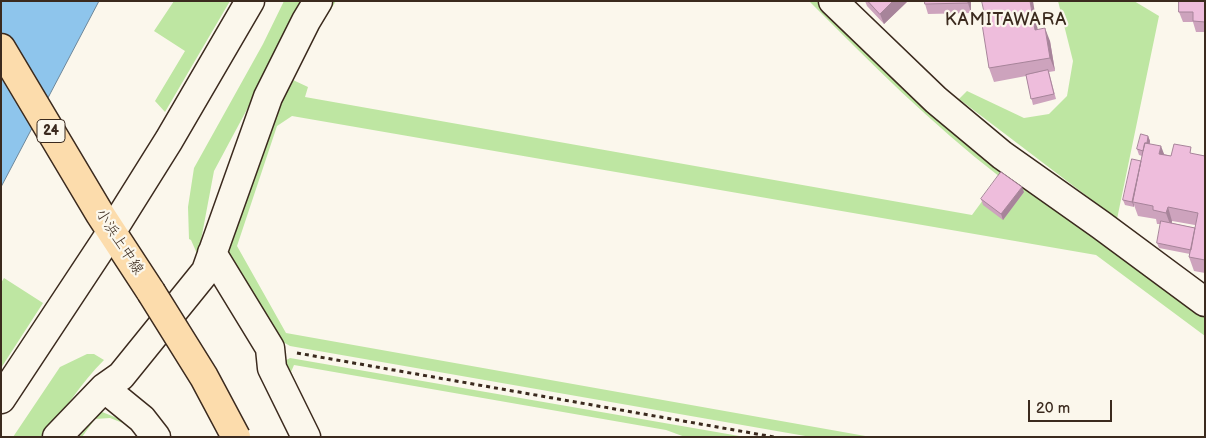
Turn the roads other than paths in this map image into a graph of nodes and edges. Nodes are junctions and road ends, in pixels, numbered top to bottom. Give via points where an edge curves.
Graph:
1 (250, 1) edge
2 (318, 1) edge
3 (833, 1) edge
4 (1, 48) edge
5 (106, 223) junction
6 (212, 253) junction
7 (1205, 302) edge
8 (104, 388) junction
9 (1, 399) edge
10 (57, 437) edge
11 (156, 437) edge
12 (236, 437) edge
13 (306, 437) edge

1 - 5 street via 169,140
2 - 6 street via 268,97
3 - 7 street via 936,100 1002,155
4 - 5 main road, 小浜上中線 / 24
5 - 9 street
5 - 12 main road, 小浜上中線 / 24, bridge via 204,376
6 - 8 street via 206,271 121,376
6 - 13 street via 270,348 272,368
8 - 10 street
8 - 11 street via 142,419

